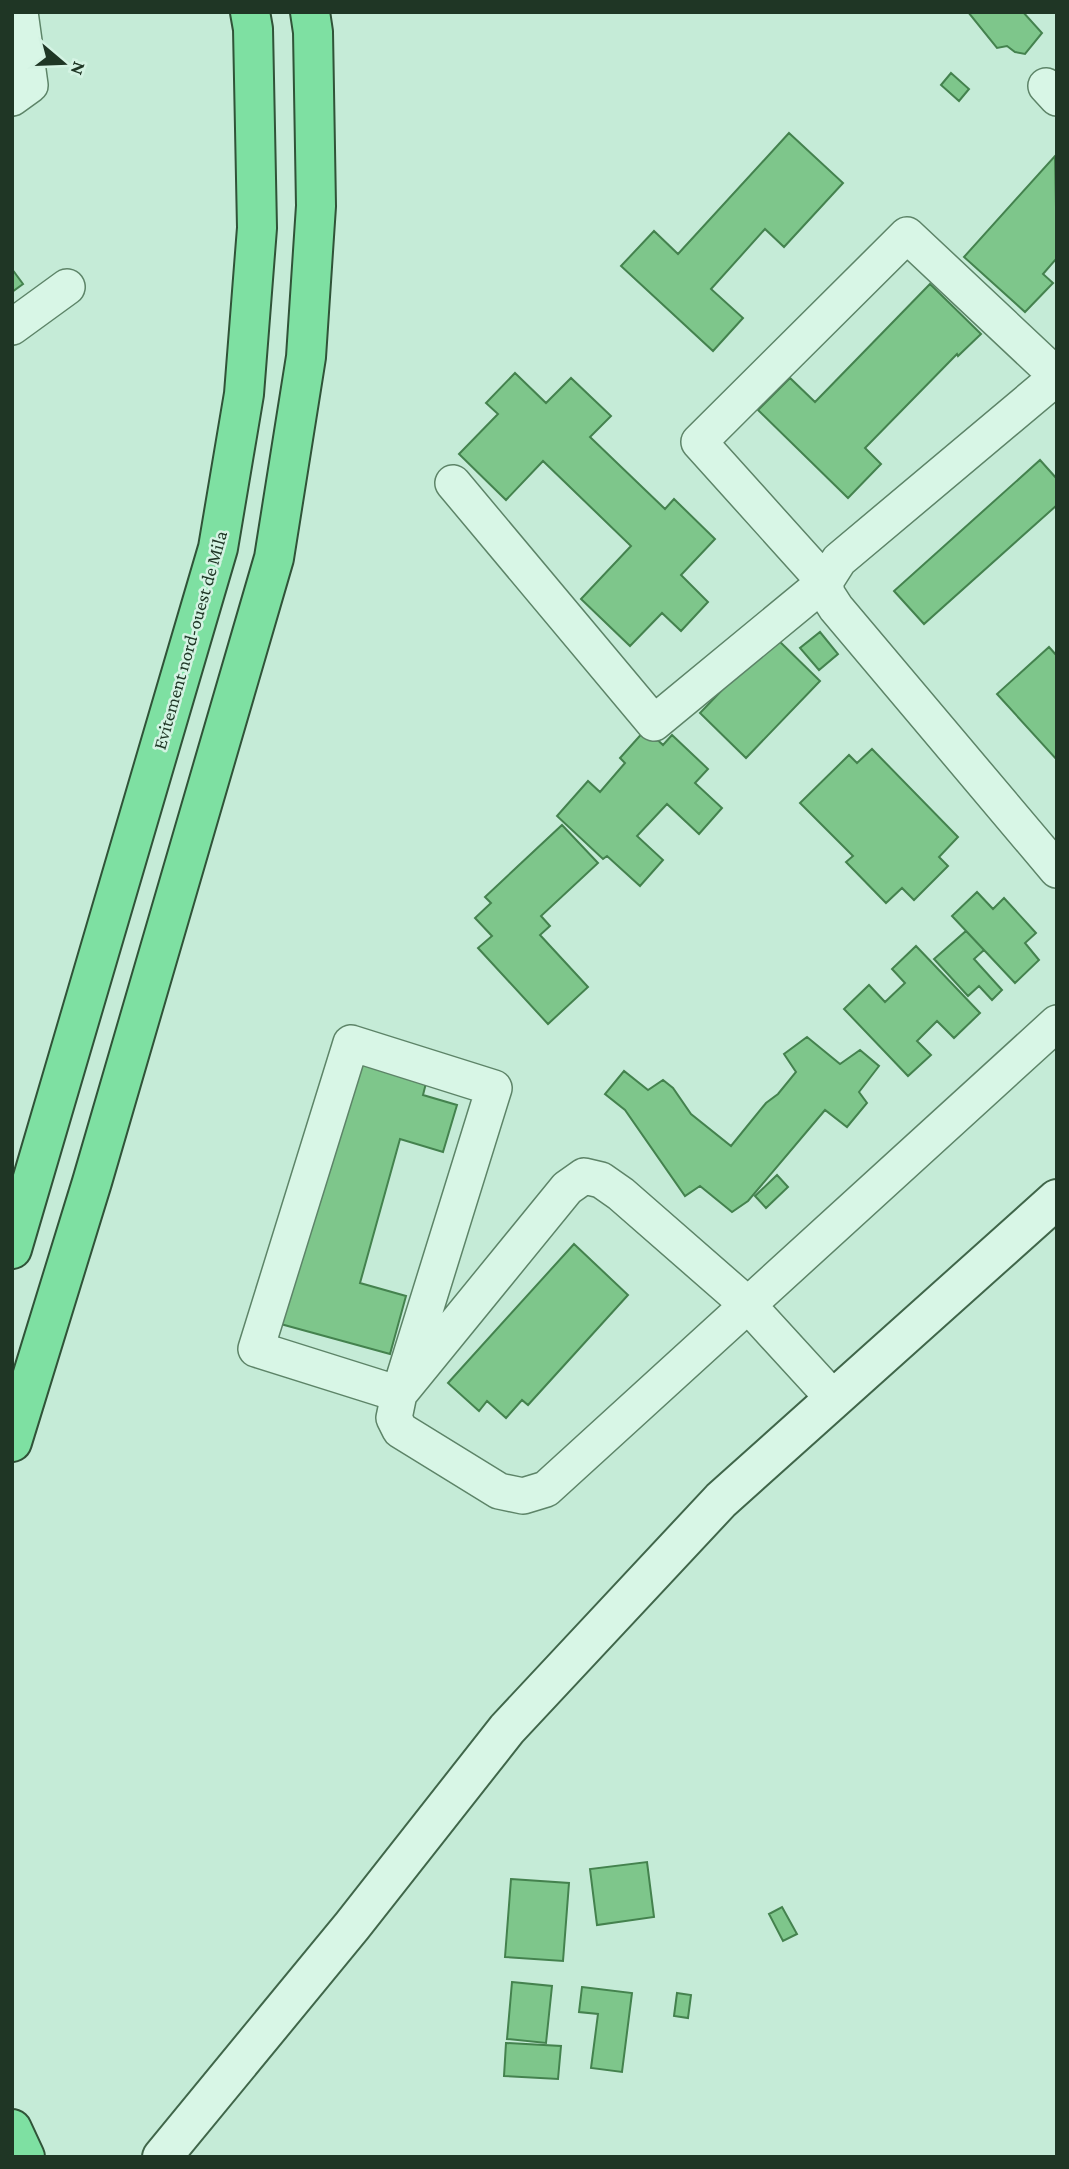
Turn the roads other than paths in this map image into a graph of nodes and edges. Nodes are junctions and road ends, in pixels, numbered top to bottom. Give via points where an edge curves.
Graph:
1 (20, 12) edge
2 (250, 12) edge
3 (310, 12) edge
4 (12, 98) edge
5 (67, 287) dead end
6 (12, 327) edge
7 (1057, 377) edge
8 (453, 483) dead end
9 (825, 582) junction
10 (1057, 870) edge
11 (1057, 1023) edge
12 (1057, 1199) edge
13 (12, 1250) edge
14 (748, 1305) junction
15 (400, 1394) junction
16 (834, 1399) junction
17 (12, 1442) edge
18 (12, 2129) edge
19 (165, 2155) edge
20 (25, 2157) edge

1 - 4 street via 30,85
2 - 13 highway, Evitement nord-ouest de Mila via 257,228 244,394 218,548
3 - 17 highway via 316,206 310,302 306,356 274,558 93,1182
5 - 6 street
7 - 9 street via 839,560
7 - 9 street via 907,235 699,442
8 - 9 street via 654,723
9 - 10 street via 836,608
11 - 14 street
12 - 16 main road
14 - 15 street via 545,1489 523,1496 499,1491 400,1430 394,1418
14 - 15 street via 621,1194 601,1180 584,1176 567,1188
14 - 16 street
15 - 15 street via 256,1349 351,1043 494,1088
16 - 19 main road via 721,1500 507,1729
18 - 20 highway

